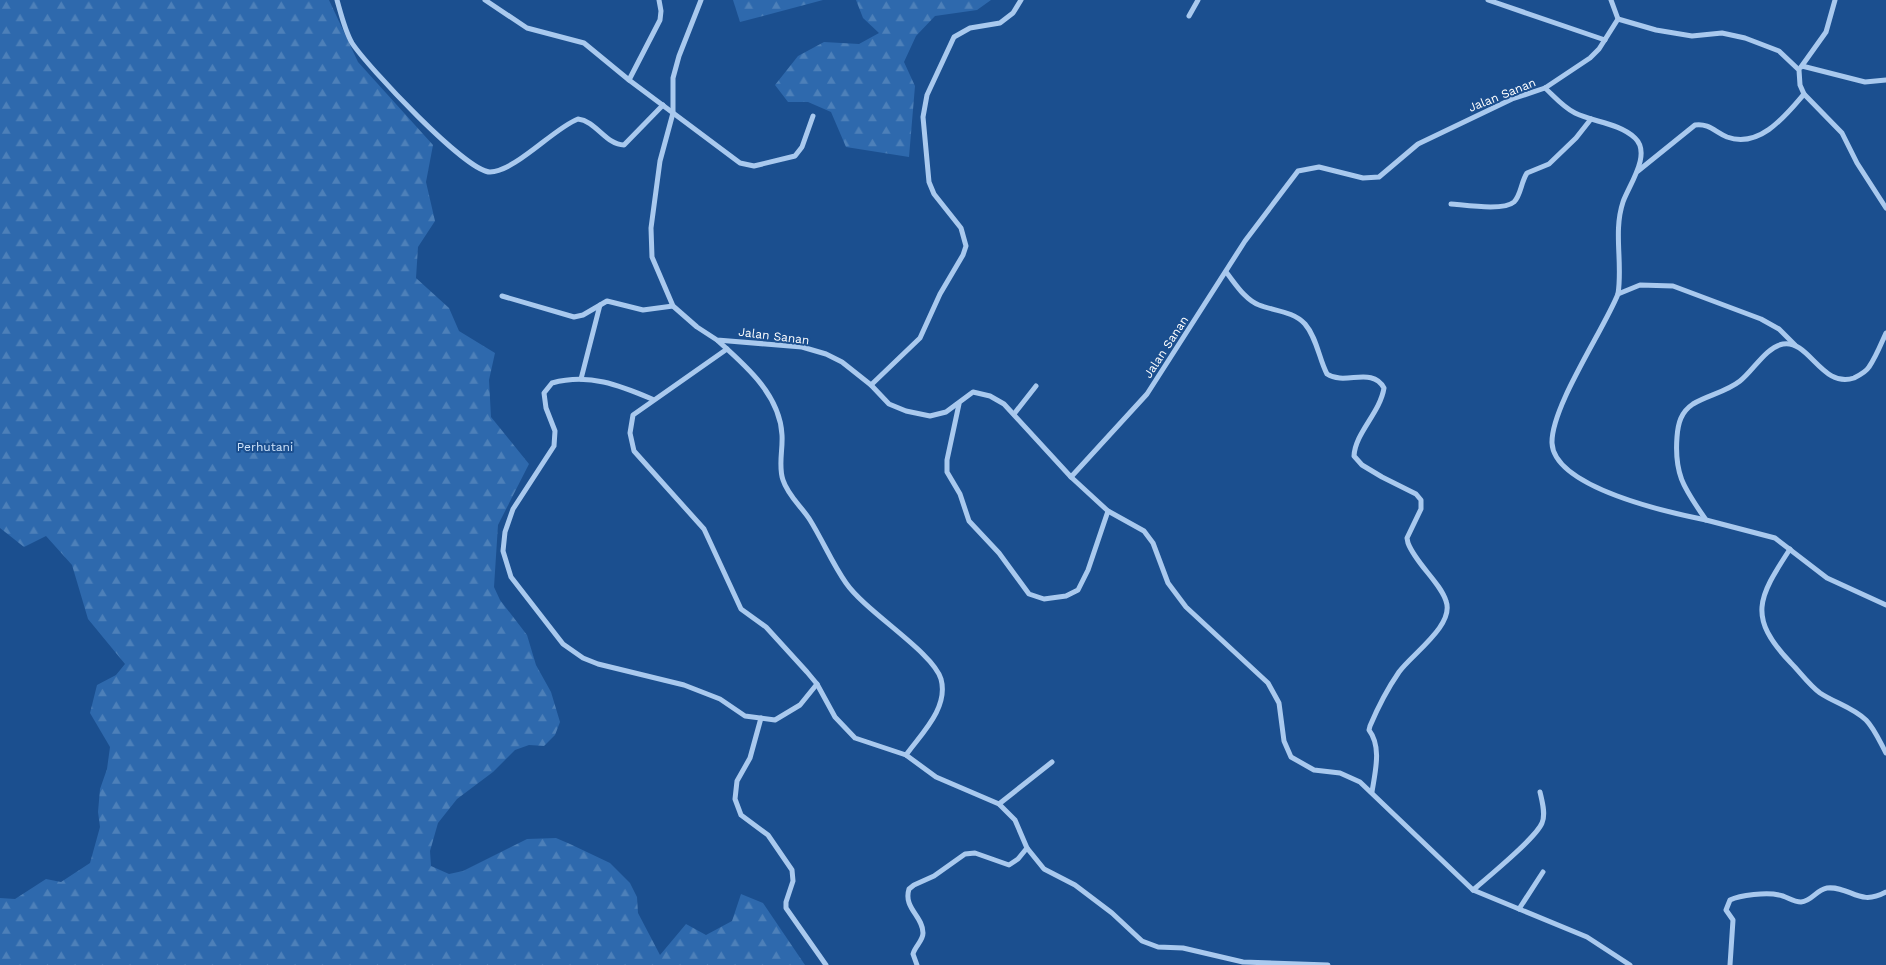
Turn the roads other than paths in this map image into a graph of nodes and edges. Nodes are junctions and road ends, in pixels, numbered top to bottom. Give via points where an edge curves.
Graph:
1 (337, 0) edge
2 (485, 0) edge
3 (659, 0) edge
4 (701, 0) edge
5 (1021, 0) edge
6 (1198, 0) edge
7 (1488, 0) edge
8 (1611, 0) edge
9 (1835, 0) edge
10 (1189, 16) dead end
11 (1618, 19) junction
12 (1605, 40) junction
13 (1800, 68) junction
14 (629, 80) junction
15 (1886, 80) edge
16 (1546, 88) junction
17 (1804, 94) junction
18 (663, 105) junction
19 (673, 113) junction
20 (813, 116) dead end
21 (1591, 119) junction
22 (1636, 172) junction
23 (1451, 204) dead end
24 (1886, 208) edge
25 (1226, 272) junction
26 (1618, 294) junction
27 (502, 296) dead end
28 (600, 304) junction
29 (674, 306) junction
30 (1886, 333) edge
31 (718, 340) junction
32 (1796, 346) junction
33 (727, 349) junction
34 (581, 379) junction
35 (871, 385) junction
36 (1036, 386) dead end
37 (652, 399) junction
38 (959, 404) junction
39 (1014, 414) junction
40 (1071, 477) junction
41 (1108, 511) junction
42 (1706, 520) junction
43 (1790, 549) junction
44 (1886, 605) edge
45 (817, 684) junction
46 (762, 718) junction
47 (1886, 752) edge
48 (906, 755) junction
49 (1052, 762) dead end
50 (1372, 792) junction
51 (1540, 792) dead end
52 (999, 804) junction
53 (1027, 848) junction
54 (1543, 872) dead end
55 (1473, 890) junction
56 (1886, 892) edge
57 (1519, 909) junction
58 (826, 965) edge
59 (917, 965) edge
60 (1328, 965) edge
61 (1630, 965) edge
62 (1730, 965) edge

1 - 18 street via 348,32 359,51 440,138 488,172 526,155 578,119 624,145
2 - 14 street via 526,28 584,43
3 - 14 street via 660,20
4 - 19 street, Jalan Sanan via 673,78
5 - 35 street via 1000,23 970,28 954,36 927,95 923,118 929,182 934,194 961,228 966,246 920,338
6 - 10 street
7 - 12 street
8 - 11 street
9 - 13 street via 1826,32
11 - 12 street, Jalan Sanan
11 - 13 street via 1692,36 1722,33 1744,38 1778,51
12 - 16 street, Jalan Sanan via 1590,58
13 - 15 street via 1865,82
13 - 17 street via 1800,85
14 - 18 street
16 - 21 street via 1564,106
16 - 25 street, Jalan Sanan via 1512,99 1418,144 1379,177 1363,178 1319,167 1298,171 1245,241
17 - 22 street via 1770,130 1732,139 1704,124 1695,125
17 - 24 street via 1845,137 1857,163
18 - 19 street
19 - 20 street via 733,160 754,166 795,156 802,147
19 - 29 street, Jalan Sanan via 657,179 650,246
21 - 22 street via 1619,128 1637,141 1641,150
21 - 23 street via 1549,164 1527,173 1511,204 1495,207
22 - 26 street via 1619,222
25 - 40 street, Jalan Sanan via 1147,394
25 - 50 street via 1258,305 1291,315 1304,323 1311,332 1328,374 1336,378 1370,377 1381,383 1384,388 1379,405 1356,446 1354,456 1362,465 1416,494 1421,500 1421,509 1410,529 1408,543 1424,571 1446,598 1448,606 1440,626 1400,670 1370,726 1377,758
26 - 32 street via 1640,285 1674,286 1761,319 1779,329
26 - 42 street via 1560,413 1552,444 1556,456 1575,474 1623,498
27 - 28 street via 574,316 582,316
28 - 29 street via 607,301 643,310
28 - 34 street
29 - 31 street, Jalan Sanan via 697,327
30 - 32 street via 1869,367 1860,375 1846,380 1832,377
31 - 33 street
31 - 35 street, Jalan Sanan via 802,347 826,354
32 - 42 street via 1782,344 1774,348 1741,380 1693,404 1677,426 1675,459 1678,471 1688,494
33 - 37 street
33 - 48 street via 774,400 782,435 782,479 809,518 846,583 926,659 940,678 942,689 938,710
34 - 37 street via 614,383
34 - 46 street via 552,383 544,393 556,437 554,446 513,509 503,551 512,577 563,644 583,658 684,685 720,699 745,716
35 - 38 street, Jalan Sanan via 889,404 906,411 930,416
36 - 39 street
37 - 45 street via 633,415 630,433 634,451 704,529 741,609 766,627
38 - 39 street, Jalan Sanan via 969,392 978,392 998,399
38 - 41 street via 947,472 976,531 993,546 1029,594 1044,598 1066,596 1078,590
39 - 40 street, Jalan Sanan
40 - 41 street
41 - 50 street via 1133,523 1149,536 1168,583 1186,607 1268,683 1279,703 1284,741 1291,757 1314,770 1351,777
42 - 43 street via 1774,538
43 - 44 street via 1827,578
43 - 47 street via 1764,597 1762,624 1778,649 1820,692 1853,709 1868,721
45 - 46 street via 800,705 775,720
45 - 48 street via 835,717 855,738
46 - 58 street via 750,758 735,790 737,809 746,820 768,835 792,870 793,881 786,908
48 - 52 street via 936,777
49 - 52 street
50 - 55 street
51 - 55 street via 1544,815 1539,828
52 - 53 street via 1015,820
53 - 59 street via 1009,865 974,853 965,854 909,889 907,902 923,930 923,937 913,954
53 - 60 street via 1044,869 1074,885 1151,945 1183,948 1244,962
54 - 57 street
55 - 57 street
56 - 62 street via 1867,898 1828,888 1800,902 1779,894 1738,896 1730,900 1726,910 1733,920
57 - 61 street via 1587,937

